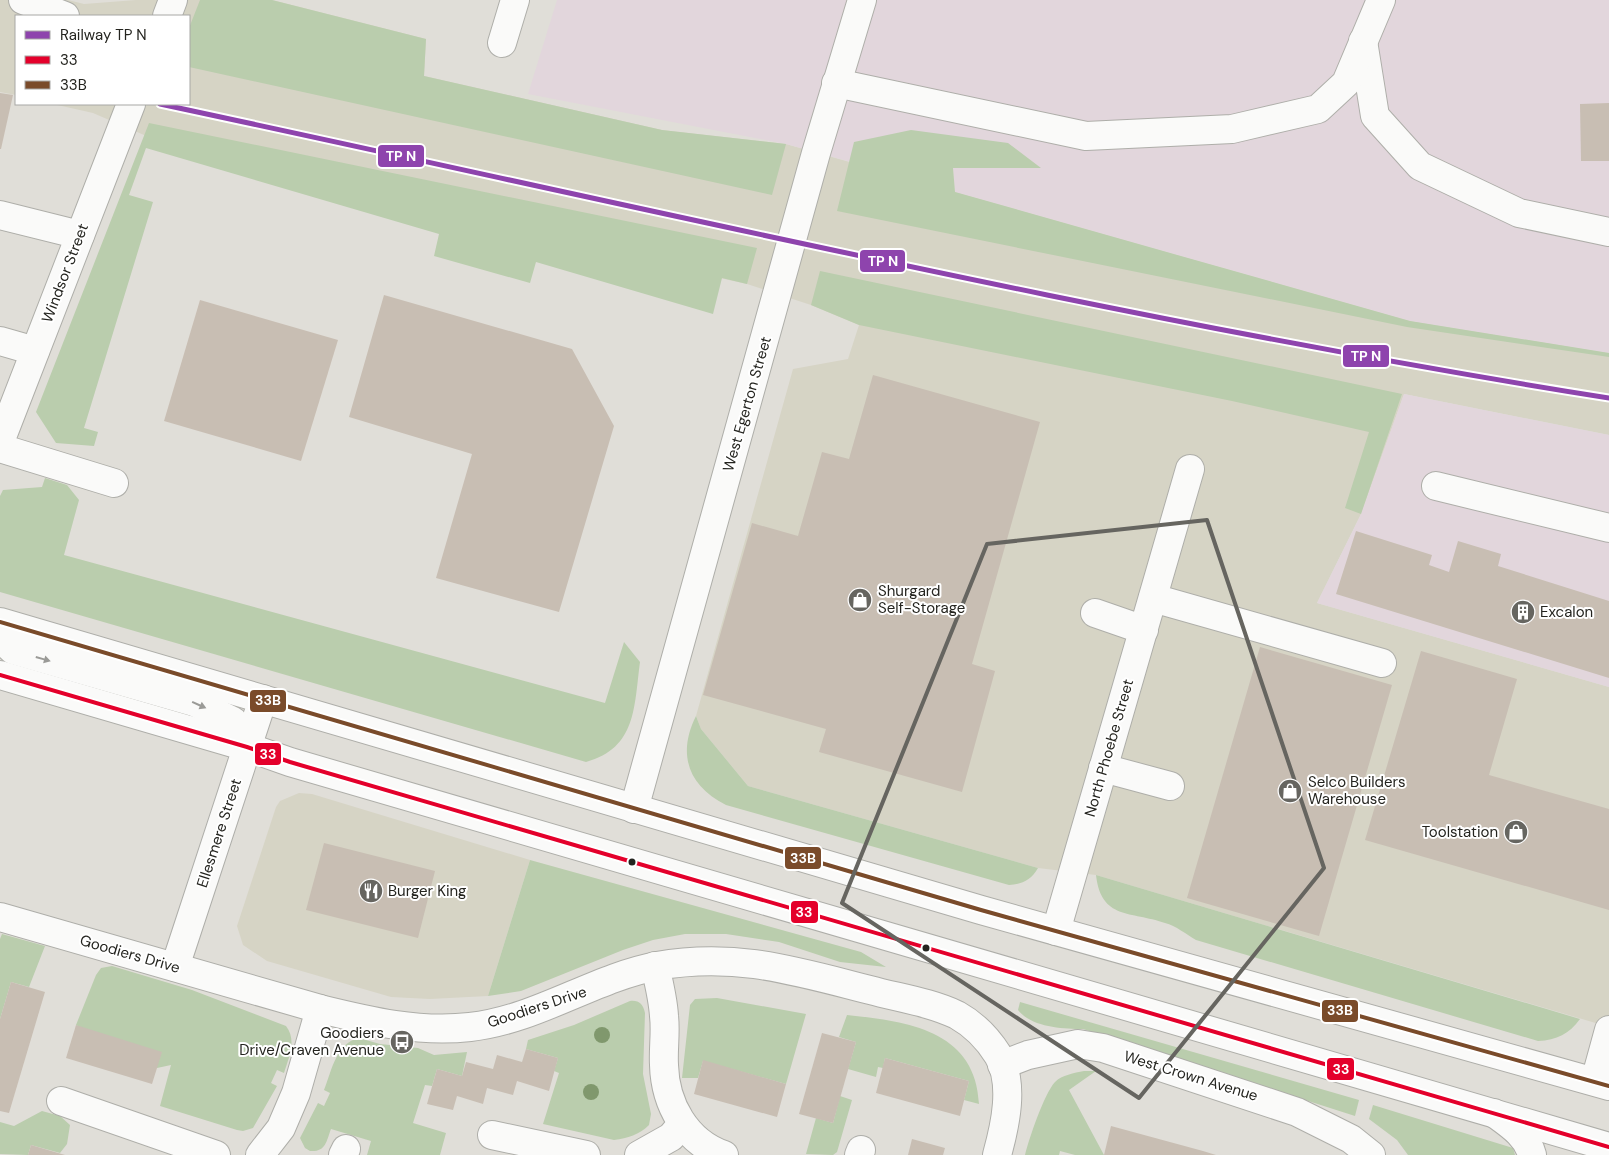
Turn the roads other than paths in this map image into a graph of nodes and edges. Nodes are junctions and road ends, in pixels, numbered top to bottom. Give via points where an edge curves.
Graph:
1 (23, 0) edge
2 (173, 0) edge
3 (515, 0) edge
4 (862, 0) edge
5 (1381, 0) edge
6 (62, 15) edge
7 (167, 15) edge
8 (1364, 41) junction
9 (502, 43) dead end
10 (836, 82) junction
11 (127, 115) edge
12 (0, 215) edge
13 (1609, 232) edge
14 (80, 234) junction
15 (0, 341) edge
16 (35, 351) junction
17 (0, 442) edge
18 (0, 448) edge
19 (1190, 469) dead end
20 (114, 483) dead end
21 (1436, 486) dead end
22 (1609, 528) edge
23 (1153, 598) junction
24 (1095, 613) dead end
25 (0, 622) edge
26 (1144, 630) junction
27 (0, 638) edge
28 (1382, 663) dead end
29 (0, 675) edge
30 (263, 699) junction
31 (247, 747) junction
32 (1102, 768) junction
33 (1170, 786) dead end
34 (634, 809) junction
35 (0, 917) edge
36 (1056, 931) junction
37 (655, 966) junction
38 (175, 967) junction
39 (320, 1009) junction
40 (1609, 1030) edge
41 (1002, 1065) junction
42 (1602, 1084) edge
43 (61, 1101) dead end
44 (1493, 1113) junction
45 (682, 1124) junction
46 (492, 1135) dead end
47 (1609, 1147) edge
48 (540, 1151) edge
49 (216, 1155) edge
50 (260, 1155) edge
51 (586, 1155) edge
52 (639, 1155) edge
53 (724, 1155) edge
54 (997, 1155) edge
55 (1371, 1155) edge
56 (1532, 1155) edge

1 - 6 main road
2 - 7 main road
3 - 9 main road
4 - 10 main road, West Egerton Street
5 - 8 main road
8 - 10 main road via 1346,82 1318,109 1232,129 1086,136
8 - 13 main road via 1375,116 1420,166 1519,213
10 - 34 main road, West Egerton Street
11 - 14 main road, Windsor Street
12 - 14 main road
14 - 16 main road, Windsor Street
15 - 16 main road
16 - 17 main road, Windsor Street
18 - 20 main road
19 - 23 main road, North Phoebe Street
21 - 22 main road
23 - 26 main road, North Phoebe Street
23 - 28 main road
24 - 26 main road
25 - 30 main road
26 - 32 main road, North Phoebe Street
27 -> 31 main road via 13,650 194,702 233,721
29 - 31 main road
30 - 31 main road, Ellesmere Street
30 - 34 main road
31 - 38 main road, Ellesmere Street
31 - 44 main road
32 - 33 main road
32 - 36 main road, North Phoebe Street
34 - 36 main road
35 - 38 main road, Goodiers Drive
36 - 42 main road
37 - 39 main road, Goodiers Drive via 553,1005 471,1027 439,1029 409,1026
37 - 41 main road, Goodiers Drive via 709,960 786,968 930,1005 958,1016 981,1033
37 - 45 main road via 664,1017 665,1083
38 - 39 main road, Goodiers Drive
39 - 50 main road via 296,1093 281,1128
40 - 42 main road
41 - 54 main road via 1006,1083 1005,1124
41 - 55 main road, West Crown Avenue via 1028,1055 1078,1044 1102,1048 1267,1100 1351,1138
43 - 49 main road
44 - 47 main road
44 - 56 main road via 1518,1130
45 - 52 main road via 671,1137
45 - 53 main road via 697,1140
46 - 48 main road
48 - 51 main road

